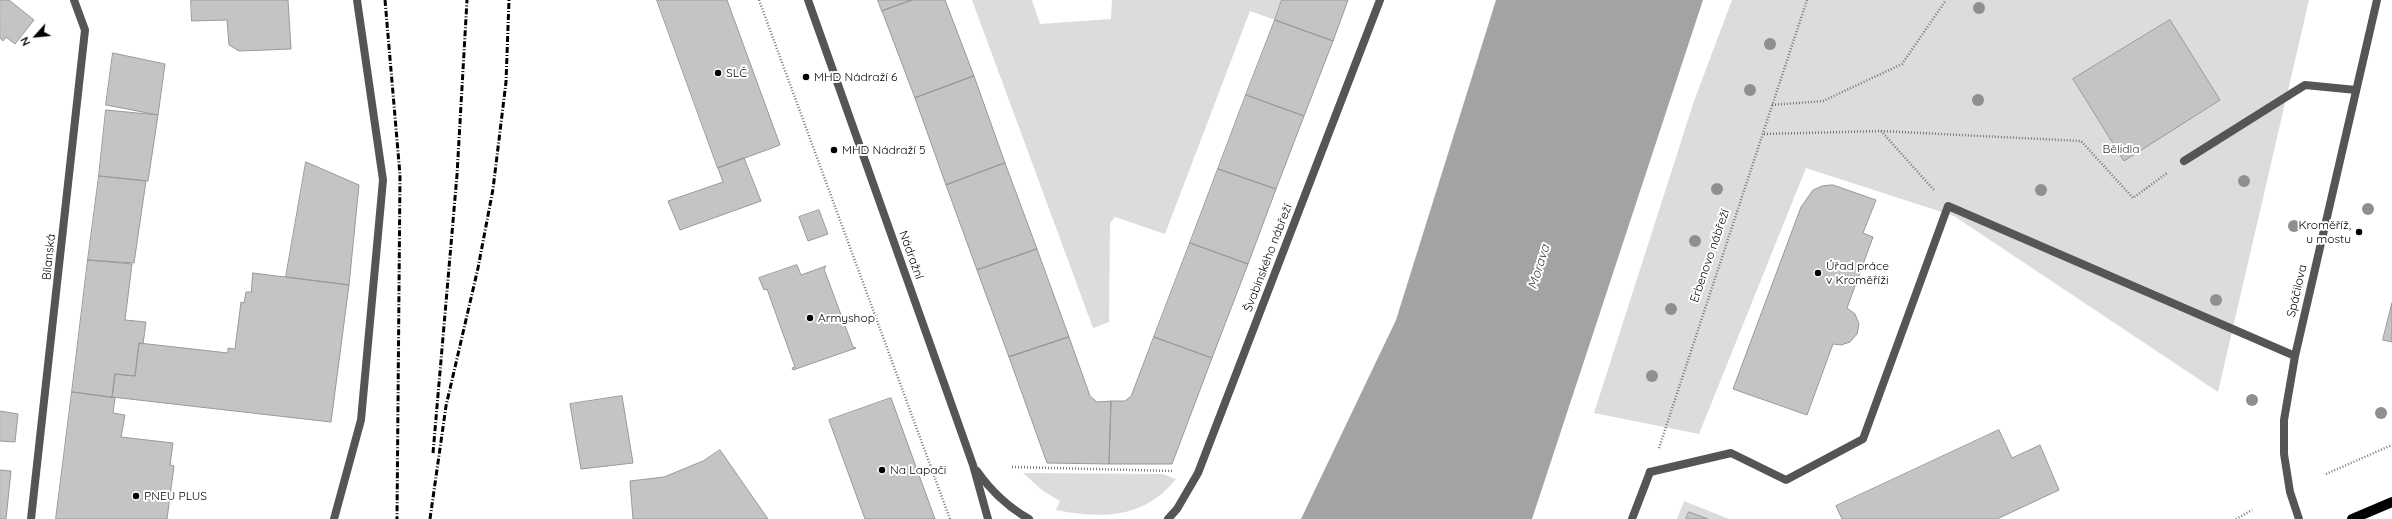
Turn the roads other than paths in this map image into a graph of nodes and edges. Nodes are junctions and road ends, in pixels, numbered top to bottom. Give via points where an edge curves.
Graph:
1 (74, 0) edge
2 (357, 0) edge
3 (808, 0) edge
4 (1380, 0) edge
5 (2377, 0) edge
6 (2356, 90) junction
7 (2184, 162) road end
8 (2295, 356) junction
9 (973, 465) junction
10 (2392, 502) edge
11 (1177, 509) junction
12 (31, 519) edge
13 (334, 519) edge
14 (988, 519) edge
15 (1029, 519) edge
16 (1160, 519) edge
17 (1168, 519) edge
18 (1632, 519) edge
19 (2298, 519) edge
20 (2352, 519) edge

1 - 12 street, Bílanská via 85,30
2 - 13 street via 383,180 361,420
3 - 9 street, Nádražní
4 - 11 street, Švabinského nábřeží via 1198,473
5 - 6 street, Spáčilova
6 - 7 street via 2305,85
6 - 8 street, Spáčilova
8 - 18 street via 1948,206 1863,439 1786,480 1731,454 1650,472
8 - 19 street, Spáčilova via 2284,420 2284,454 2290,492
9 - 14 street, Nádražní
9 - 15 street via 992,491
10 - 20 main road
11 - 16 street
11 - 17 street, Švabinského nábřeží

